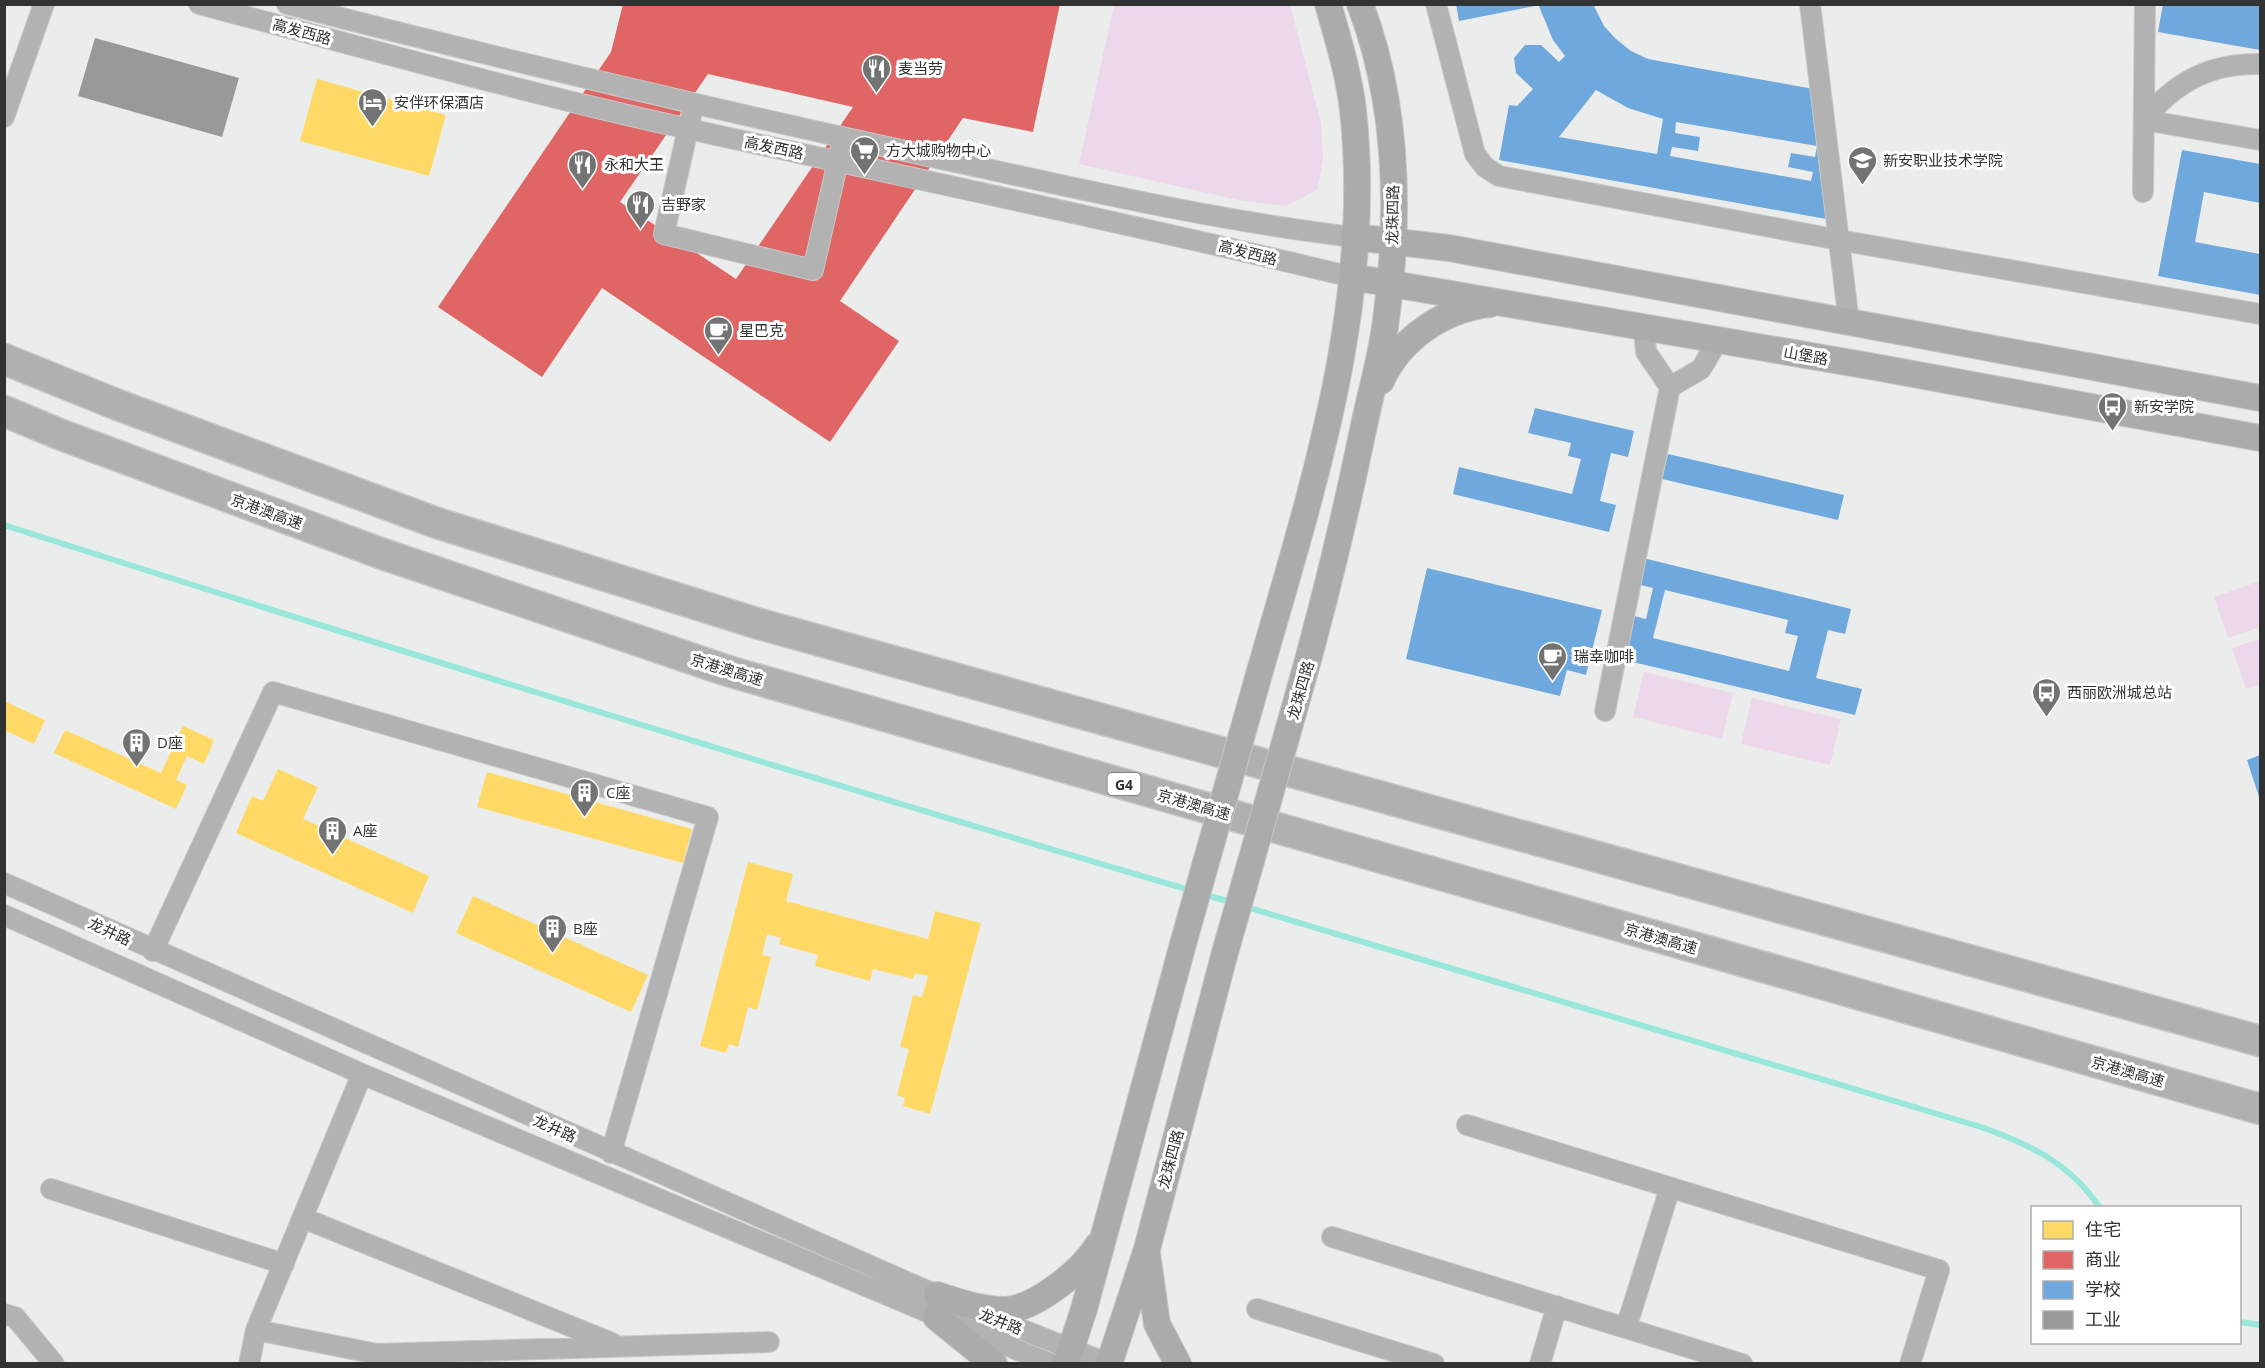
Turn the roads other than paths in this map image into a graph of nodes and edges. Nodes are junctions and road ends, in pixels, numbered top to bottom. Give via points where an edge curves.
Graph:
1 (44, 4) edge
2 (199, 4) edge
3 (287, 4) edge
4 (1328, 4) edge
5 (1360, 4) edge
6 (1436, 4) edge
7 (1810, 4) edge
8 (2145, 4) edge
9 (2260, 64) edge
10 (693, 104) junction
11 (4, 117) edge
12 (2144, 120) junction
13 (688, 129) junction
14 (843, 137) junction
15 (2260, 140) edge
16 (838, 161) junction
17 (2143, 192) dead end
18 (1354, 237) junction
19 (1839, 240) junction
20 (1392, 241) junction
21 (1352, 277) junction
22 (1389, 283) junction
23 (1508, 302) junction
24 (2260, 314) edge
25 (1849, 322) junction
26 (1644, 327) junction
27 (1718, 340) junction
28 (4, 359) edge
29 (1670, 387) junction
30 (2260, 398) edge
31 (4, 411) edge
32 (1367, 412) junction
33 (2260, 438) edge
34 (1605, 711) dead end
35 (4, 883) edge
36 (4, 915) edge
37 (153, 951) junction
38 (2260, 1041) edge
39 (2039, 1046) junction
40 (363, 1074) junction
41 (2260, 1108) edge
42 (1467, 1125) dead end
43 (2260, 1130) edge
44 (611, 1153) junction
45 (1670, 1188) junction
46 (51, 1189) dead end
47 (303, 1218) junction
48 (1106, 1226) junction
49 (1332, 1237) dead end
50 (1147, 1249) junction
51 (284, 1264) junction
52 (936, 1306) junction
53 (1557, 1306) junction
54 (1257, 1309) dead end
55 (4, 1314) edge
56 (1626, 1328) junction
57 (256, 1329) junction
58 (769, 1342) dead end
59 (620, 1346) junction
60 (1063, 1359) edge
61 (1109, 1363) edge
62 (54, 1364) edge
63 (249, 1364) edge
64 (994, 1364) edge
65 (1178, 1364) edge
66 (1434, 1364) edge
67 (1540, 1364) edge
68 (1742, 1364) edge
69 (1910, 1364) edge

1 - 11 street
2 - 13 street, 高发西路
3 - 10 street, 高发西路
4 - 18 main road via 1352,108
5 - 20 main road, 龙珠四路 via 1378,65 1389,126 1394,199
6 - 19 street via 1475,154 1499,176
7 - 19 street
8 - 12 street
9 - 12 street via 2217,67 2196,75 2176,87
10 - 13 street
10 - 14 street, 高发西路
12 - 15 street
12 - 17 street
13 - 16 street, 高发西路
13 - 16 street via 664,234 813,270
14 - 16 street
14 - 18 street, 高发西路 via 1205,216
16 - 21 street, 高发西路
18 - 20 main road
18 - 21 main road
19 - 24 street
19 - 25 street
20 - 22 main road, 龙珠四路
20 - 25 main road via 1449,248
21 - 22 main road, 山堡路
21 - 48 main road, bridge via 1336,381 1317,467
22 - 23 main road, 山堡路
22 - 32 main road, 龙珠四路
23 - 26 main road, 山堡路
23 - 32 main road via 1452,314 1424,329 1403,346 1387,369
25 - 30 main road
26 - 27 main road, 山堡路
26 - 29 street via 1646,352
27 - 29 street via 1701,369
27 - 33 main road, 山堡路
28 - 38 highway via 437,523 756,623
29 - 34 street
31 - 39 highway, 京港澳高速 / G4 via 380,553 728,671
32 - 50 main road, 龙珠四路, bridge via 1342,535
35 - 37 street, 龙井路
36 - 40 street, 龙井路
37 - 44 street, 龙井路
37 - 44 street via 273,692 708,817
39 - 41 highway, 京港澳高速 / G4
39 - 43 highway via 2121,1090
40 - 47 street
40 - 52 street, 龙井路
42 - 45 street
44 - 52 street, 龙井路
45 - 56 street
45 - 69 street via 1939,1270
46 - 51 street
47 - 51 street
47 - 59 street
48 - 52 main road via 1082,1267 1038,1298 1007,1310
48 - 60 main road
49 - 53 street
50 - 61 main road, 龙珠四路
50 - 65 main road via 1157,1324
51 - 57 street
52 - 60 street, 龙井路
52 - 64 main road
53 - 56 street
53 - 67 street
54 - 66 street
55 - 62 street via 15,1317
56 - 68 street
57 - 59 street via 377,1354
57 - 63 street
58 - 59 street
60 - 61 street, 龙井路

